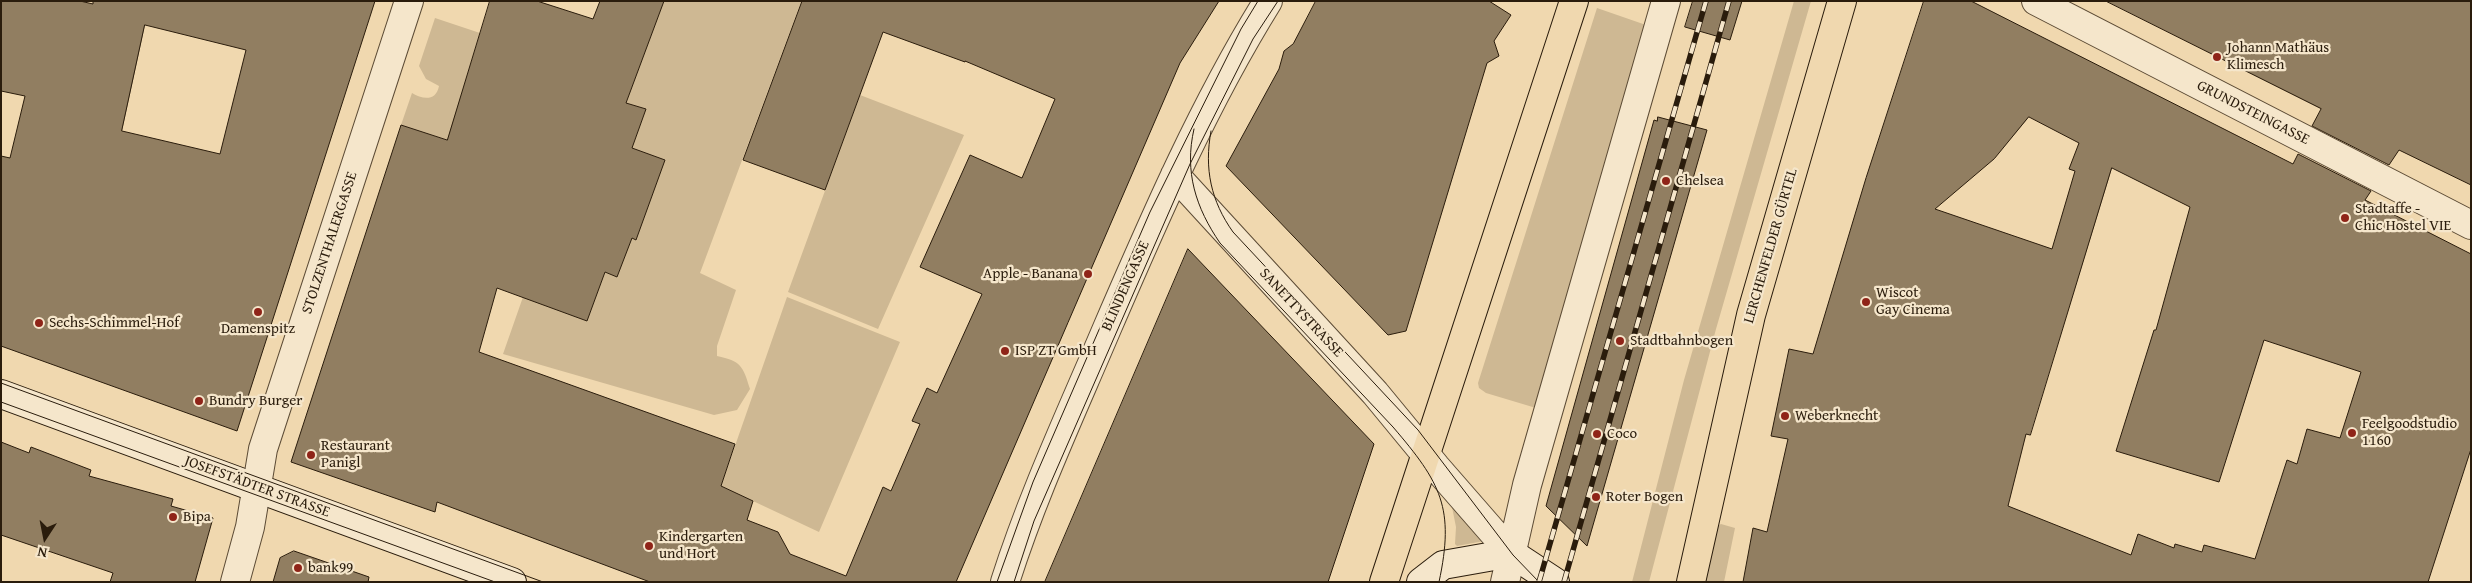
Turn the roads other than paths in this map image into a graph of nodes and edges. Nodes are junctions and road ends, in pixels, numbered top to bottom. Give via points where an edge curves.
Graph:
1 (409, 1) edge
2 (1268, 1) edge
3 (1574, 1) edge
4 (1666, 1) edge
5 (1842, 1) edge
6 (2036, 1) edge
7 (1175, 175) junction
8 (2471, 225) edge
9 (1, 394) edge
10 (1425, 453) junction
11 (256, 486) junction
12 (1512, 553) junction
13 (234, 582) edge
14 (512, 582) edge
15 (1005, 582) edge
16 (1384, 582) edge
17 (1421, 582) edge
18 (1505, 582) edge
19 (1555, 582) edge
20 (1691, 582) edge

1 - 11 street, STOLZENTHALERGASSE via 262,449
2 - 7 street, BLINDENGASSE
3 - 10 main road
4 - 12 street via 1527,486
5 - 20 main road, LERCHENFELDER GÜRTEL via 1751,315
6 - 8 street, GRUNDSTEINGASSE
7 - 10 street, SANETTYSTRASSE via 1375,393
7 - 15 street, BLINDENGASSE via 1040,484
9 - 11 street, JOSEFSTÄDTER STRASSE
10 - 12 street
10 - 16 main road
11 - 13 street, STOLZENTHALERGASSE via 250,527
11 - 14 street, JOSEFSTÄDTER STRASSE
12 - 17 street via 1442,565
12 - 18 street
12 - 19 street

